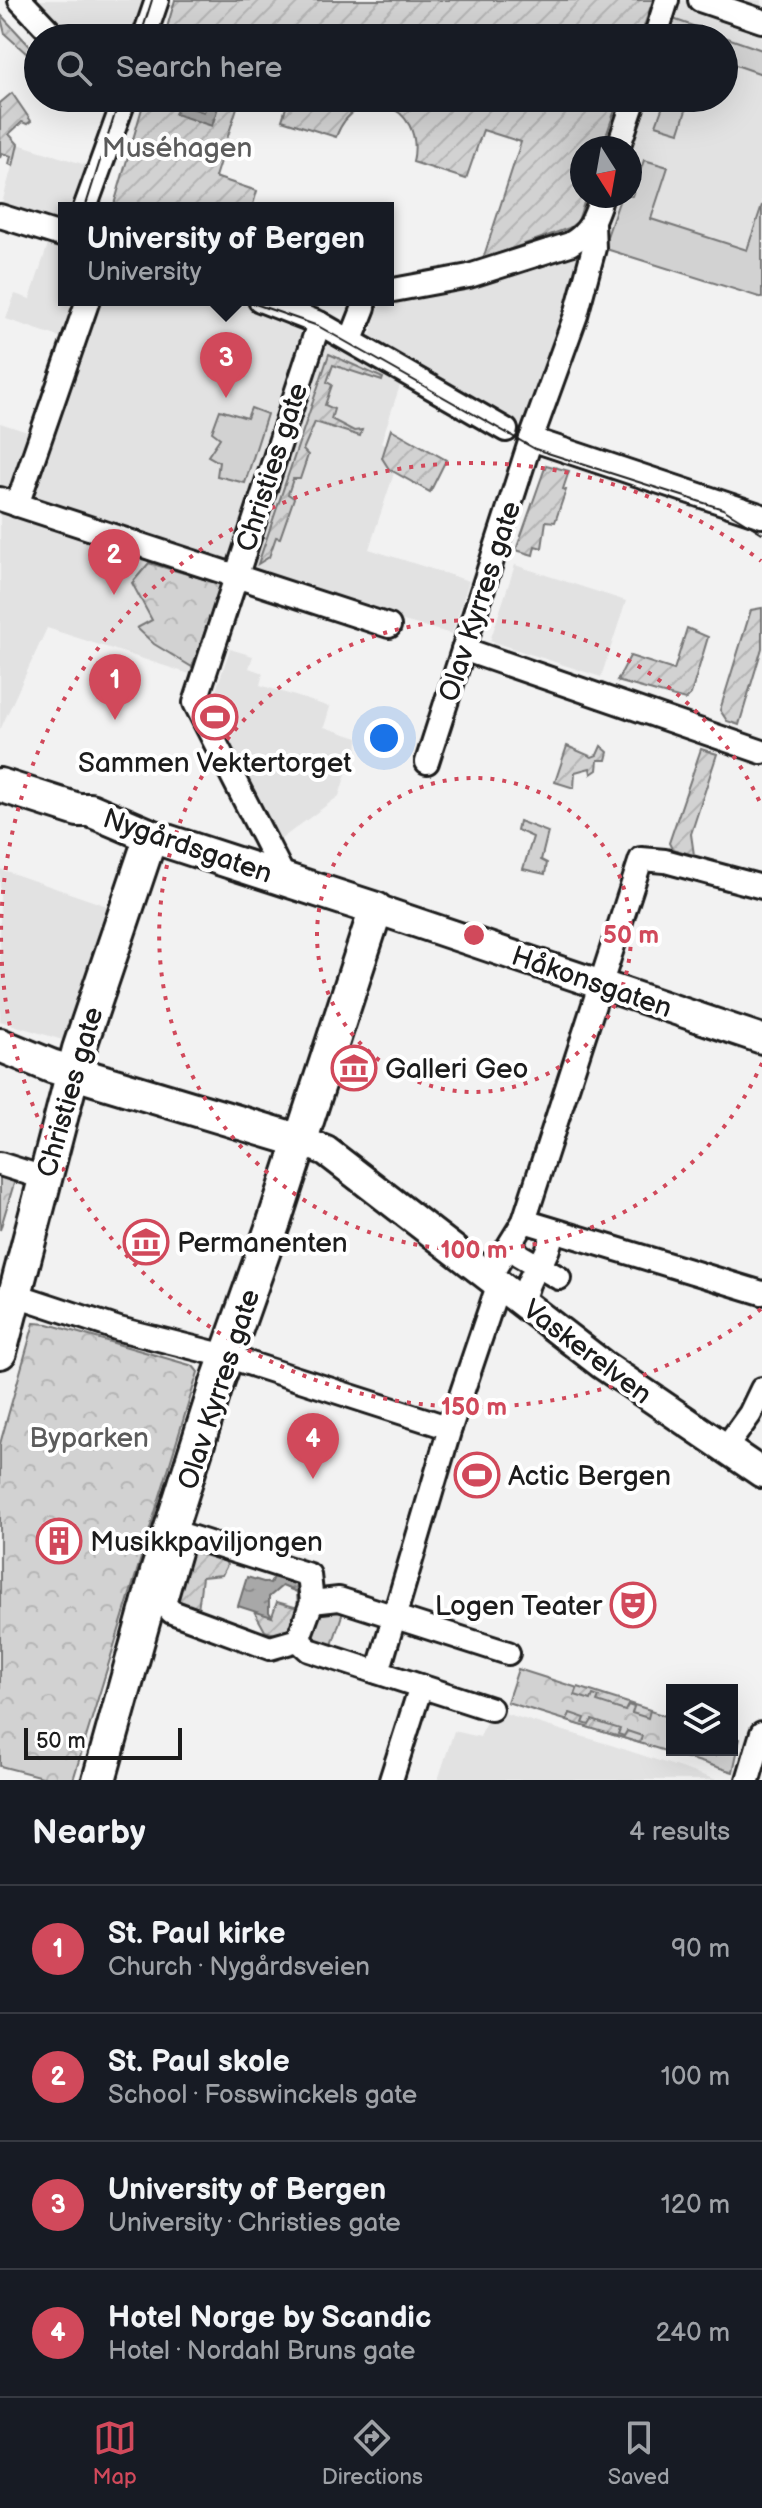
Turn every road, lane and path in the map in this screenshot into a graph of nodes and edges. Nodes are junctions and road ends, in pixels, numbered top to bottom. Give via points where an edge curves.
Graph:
1 (20, 0) edge
2 (157, 0) edge
3 (667, 0) edge
4 (700, 0) edge
5 (732, 0) edge
6 (755, 0) edge
7 (762, 21) edge
8 (43, 24) edge
9 (149, 24) edge
10 (659, 24) edge
11 (117, 112) edge
12 (630, 112) edge
13 (622, 136) edge
14 (87, 202) edge
15 (598, 208) edge
16 (0, 216) edge
17 (593, 224) junction
18 (58, 234) edge
19 (394, 290) edge
20 (86, 306) edge
21 (288, 306) edge
22 (364, 306) edge
23 (319, 323) junction
24 (351, 340) junction
25 (506, 430) dead end
26 (531, 439) junction
27 (9, 502) edge
28 (762, 516) edge
29 (234, 577) junction
30 (389, 626) dead end
31 (463, 649) junction
32 (762, 752) edge
33 (427, 762) dead end
34 (0, 785) edge
35 (151, 836) junction
36 (640, 863) junction
37 (285, 879) junction
38 (762, 887) edge
39 (762, 901) edge
40 (376, 909) junction
41 (602, 983) junction
42 (762, 1039) edge
43 (0, 1045) edge
44 (72, 1072) junction
45 (301, 1141) junction
46 (0, 1164) edge
47 (44, 1178) junction
48 (524, 1221) junction
49 (550, 1242) dead end
50 (511, 1243) junction
51 (549, 1273) junction
52 (505, 1283) junction
53 (762, 1293) edge
54 (16, 1295) junction
55 (0, 1352) edge
56 (226, 1356) junction
57 (762, 1389) edge
58 (450, 1428) junction
59 (724, 1450) junction
60 (762, 1473) edge
61 (180, 1524) junction
62 (312, 1602) junction
63 (172, 1612) junction
64 (394, 1617) junction
65 (138, 1637) junction
66 (298, 1640) junction
67 (508, 1653) dead end
68 (378, 1672) junction
69 (421, 1686) junction
70 (491, 1709) dead end
71 (762, 1733) edge
72 (99, 1780) edge
73 (391, 1780) edge
74 (748, 1780) edge

1 - 8 street
2 - 9 street
3 - 10 street
4 - 7 street
5 - 6 street via 752,7
11 - 14 street
12 - 13 street
15 - 17 street, Olav Kyrres gate
16 - 18 street
17 - 19 street via 570,244 510,264
17 - 26 street, Olav Kyrres gate via 594,248 576,315
20 - 27 street
21 - 23 street
22 - 24 street
23 - 24 street
23 - 29 street, Christies gate
24 - 25 street
26 - 28 street
26 - 31 street, Olav Kyrres gate
27 - 29 street
29 - 30 street
29 - 37 street, Christies gate via 195,703
31 - 32 street
31 - 33 street, Olav Kyrres gate
34 - 35 highway, Nygårdsgaten via 90,810
35 - 37 highway, Nygårdsgaten
35 - 44 highway, Christies gate
36 - 38 street via 665,861
36 - 39 street
36 - 41 street
37 - 40 highway, Nygårdsgaten
40 - 41 main road, Håkonsgaten
40 - 45 highway, Olav Kyrres gate
41 - 42 main road, Håkonsgaten
41 - 48 street
43 - 44 highway
44 - 45 highway
44 - 47 highway, Christies gate
45 - 52 main road, Vaskerelven via 326,1151
45 - 56 highway, Olav Kyrres gate
46 - 47 street
47 - 54 highway, Christies gate
48 - 50 street
48 - 53 street
49 - 51 street
50 - 51 street via 519,1255
50 - 52 street
51 - 52 street
52 - 58 street
52 - 59 main road, Vaskerelven via 603,1365
54 - 55 highway, Christies gate
54 - 56 street
56 - 58 street
56 - 61 highway, Olav Kyrres gate
57 - 59 street
58 - 64 street
59 - 60 main road, Vaskerelven
61 - 62 street via 309,1575
61 - 63 street via 164,1604
61 - 65 highway, Olav Kyrres gate
62 - 64 street via 339,1599
62 - 66 street
63 - 65 street
63 - 66 street via 270,1648
64 - 67 street
64 - 68 street
65 - 72 highway, Olav Kyrres gate
66 - 68 street via 309,1650
68 - 69 street
69 - 70 street
69 - 73 street
71 - 74 street

